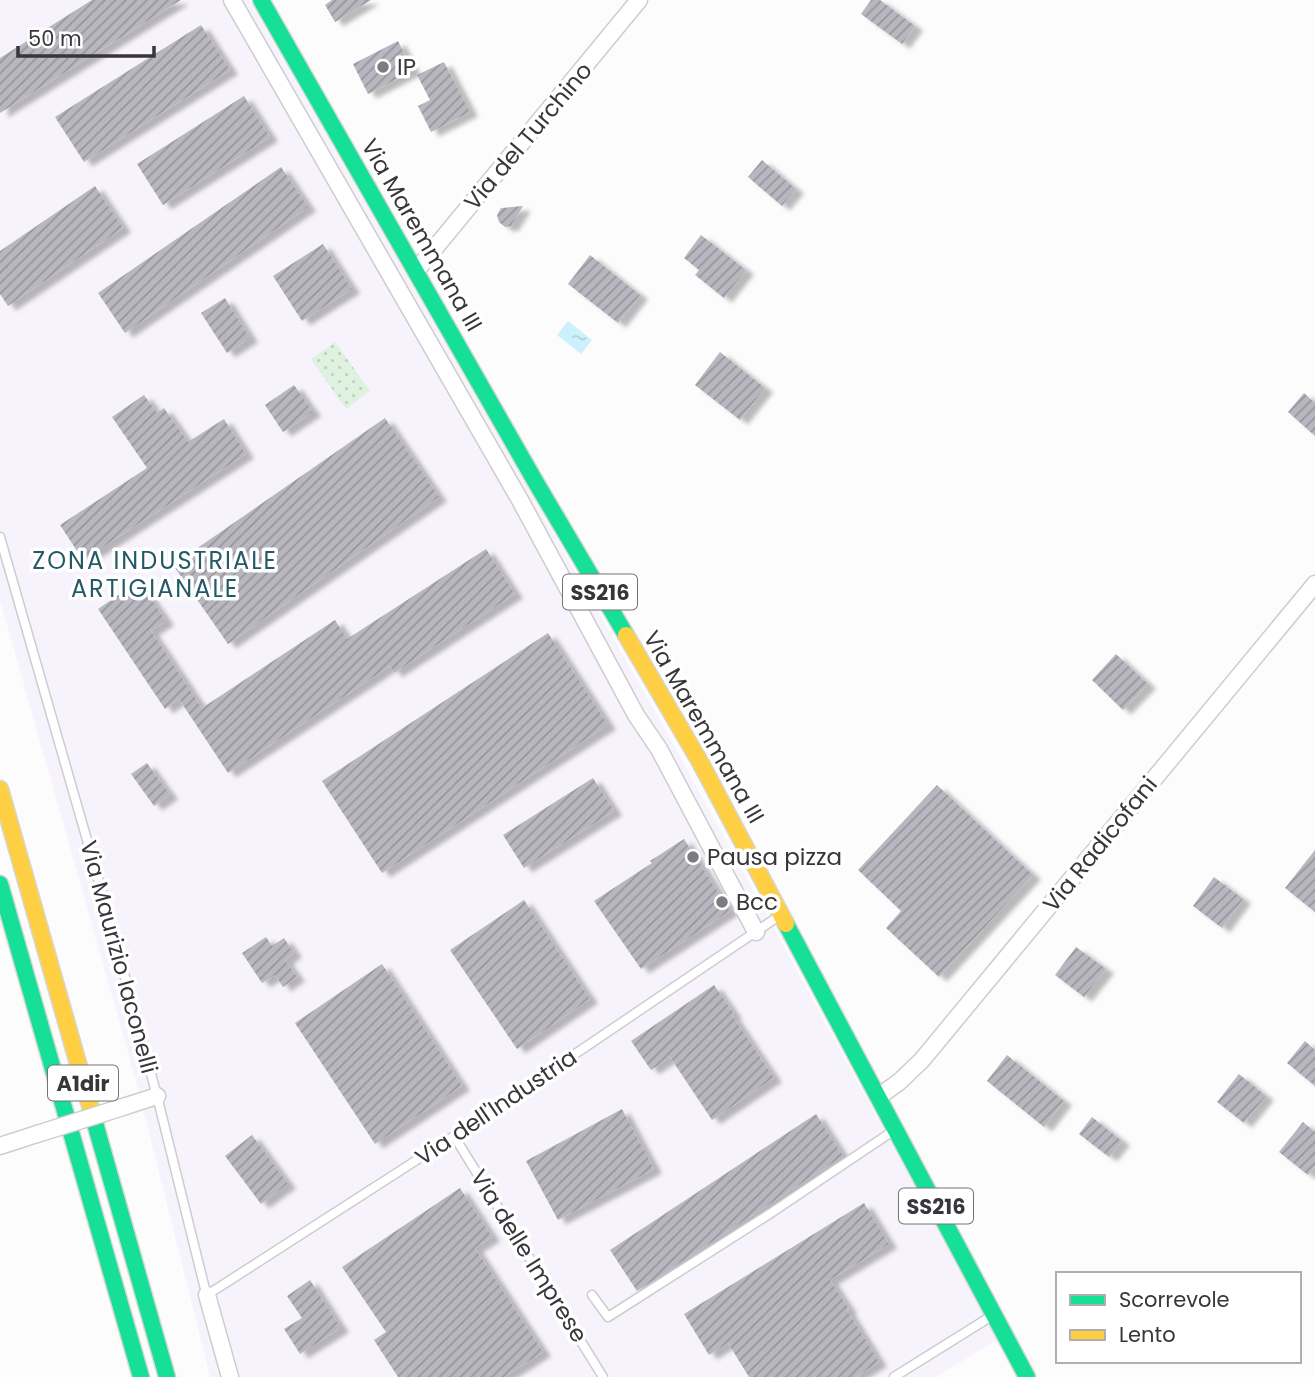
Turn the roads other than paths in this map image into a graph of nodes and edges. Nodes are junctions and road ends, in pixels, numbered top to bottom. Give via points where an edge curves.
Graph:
1 (232, 0) edge
2 (261, 0) edge
3 (639, 0) edge
4 (416, 271) junction
5 (0, 537) edge
6 (1315, 583) edge
7 (0, 789) edge
8 (0, 884) edge
9 (782, 914) junction
10 (756, 932) junction
11 (157, 1096) junction
12 (878, 1097) junction
13 (895, 1129) junction
14 (454, 1136) junction
15 (0, 1146) edge
16 (207, 1295) junction
17 (592, 1295) dead end
18 (993, 1315) junction
19 (141, 1377) edge
20 (167, 1377) edge
21 (233, 1377) edge
22 (603, 1377) edge
23 (894, 1377) edge
24 (1027, 1377) edge

1 - 10 street via 520,500
2 - 4 main road, Via Maremmana III / SS216
3 - 4 street, Via del Turchino
4 - 9 main road, Via Maremmana III / SS216 via 699,760
5 - 11 lane, Via Maurizio Iaconelli
6 - 12 street, Via Radicofani via 922,1060
7 - 20 main road, A1dir
8 - 19 main road, A1dir
9 - 10 lane, Via dell'Industria
9 - 12 main road, Via Maremmana III / SS216
10 - 14 lane, Via dell'Industria
11 - 15 street, bridge
11 - 16 lane, Via Maurizio Iaconelli
12 - 13 main road, Via Maremmana III / SS216
13 - 17 lane via 608,1317
13 - 18 main road, Via Maremmana III / SS216
14 - 16 lane, Via dell'Industria
14 - 22 lane, Via delle Imprese
16 - 21 street
18 - 23 lane
18 - 24 main road, Via Maremmana III / SS216

